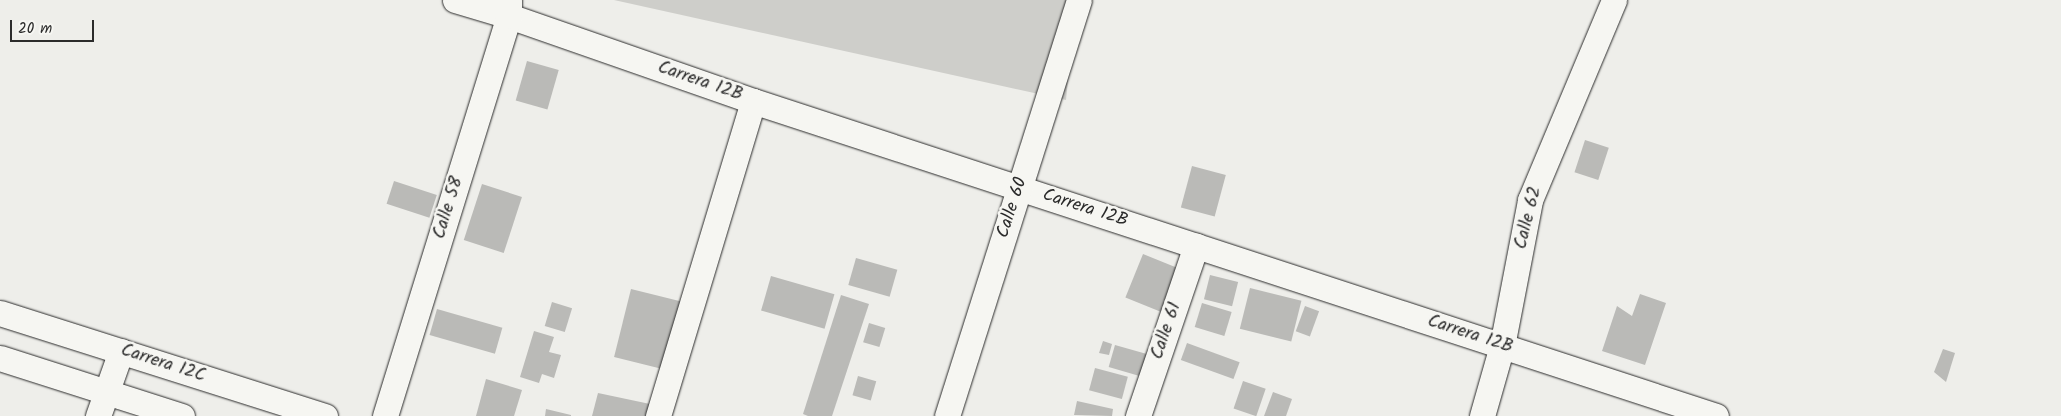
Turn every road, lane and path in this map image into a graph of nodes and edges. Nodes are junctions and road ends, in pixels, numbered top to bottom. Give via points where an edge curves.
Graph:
1 (455, 0) edge
2 (1079, 0) edge
3 (1614, 0) edge
4 (509, 8) edge
5 (753, 101) junction
6 (1020, 188) junction
7 (1196, 246) junction
8 (0, 313) edge
9 (1502, 346) junction
10 (121, 351) junction
11 (0, 358) edge
12 (106, 392) junction
13 (98, 416) edge
14 (182, 416) edge
15 (325, 416) edge
16 (385, 416) edge
17 (658, 416) edge
18 (947, 416) edge
19 (1138, 416) edge
20 (1482, 416) edge
21 (1716, 416) edge

1 - 4 street, Carrera 12B
2 - 6 street, Calle 60
3 - 9 street, Calle 62 via 1530,200
4 - 5 street, Carrera 12B
4 - 16 street, Calle 58
5 - 6 street, Carrera 12B
5 - 17 street
6 - 7 street, Carrera 12B
6 - 18 street, Calle 60
7 - 9 street, Carrera 12B
7 - 19 street, Calle 61
8 - 10 street, Carrera 12C
9 - 20 street, Calle 62
9 - 21 street, Carrera 12B
10 - 12 street
10 - 15 street, Carrera 12C
11 - 12 street
12 - 13 street
12 - 14 street

